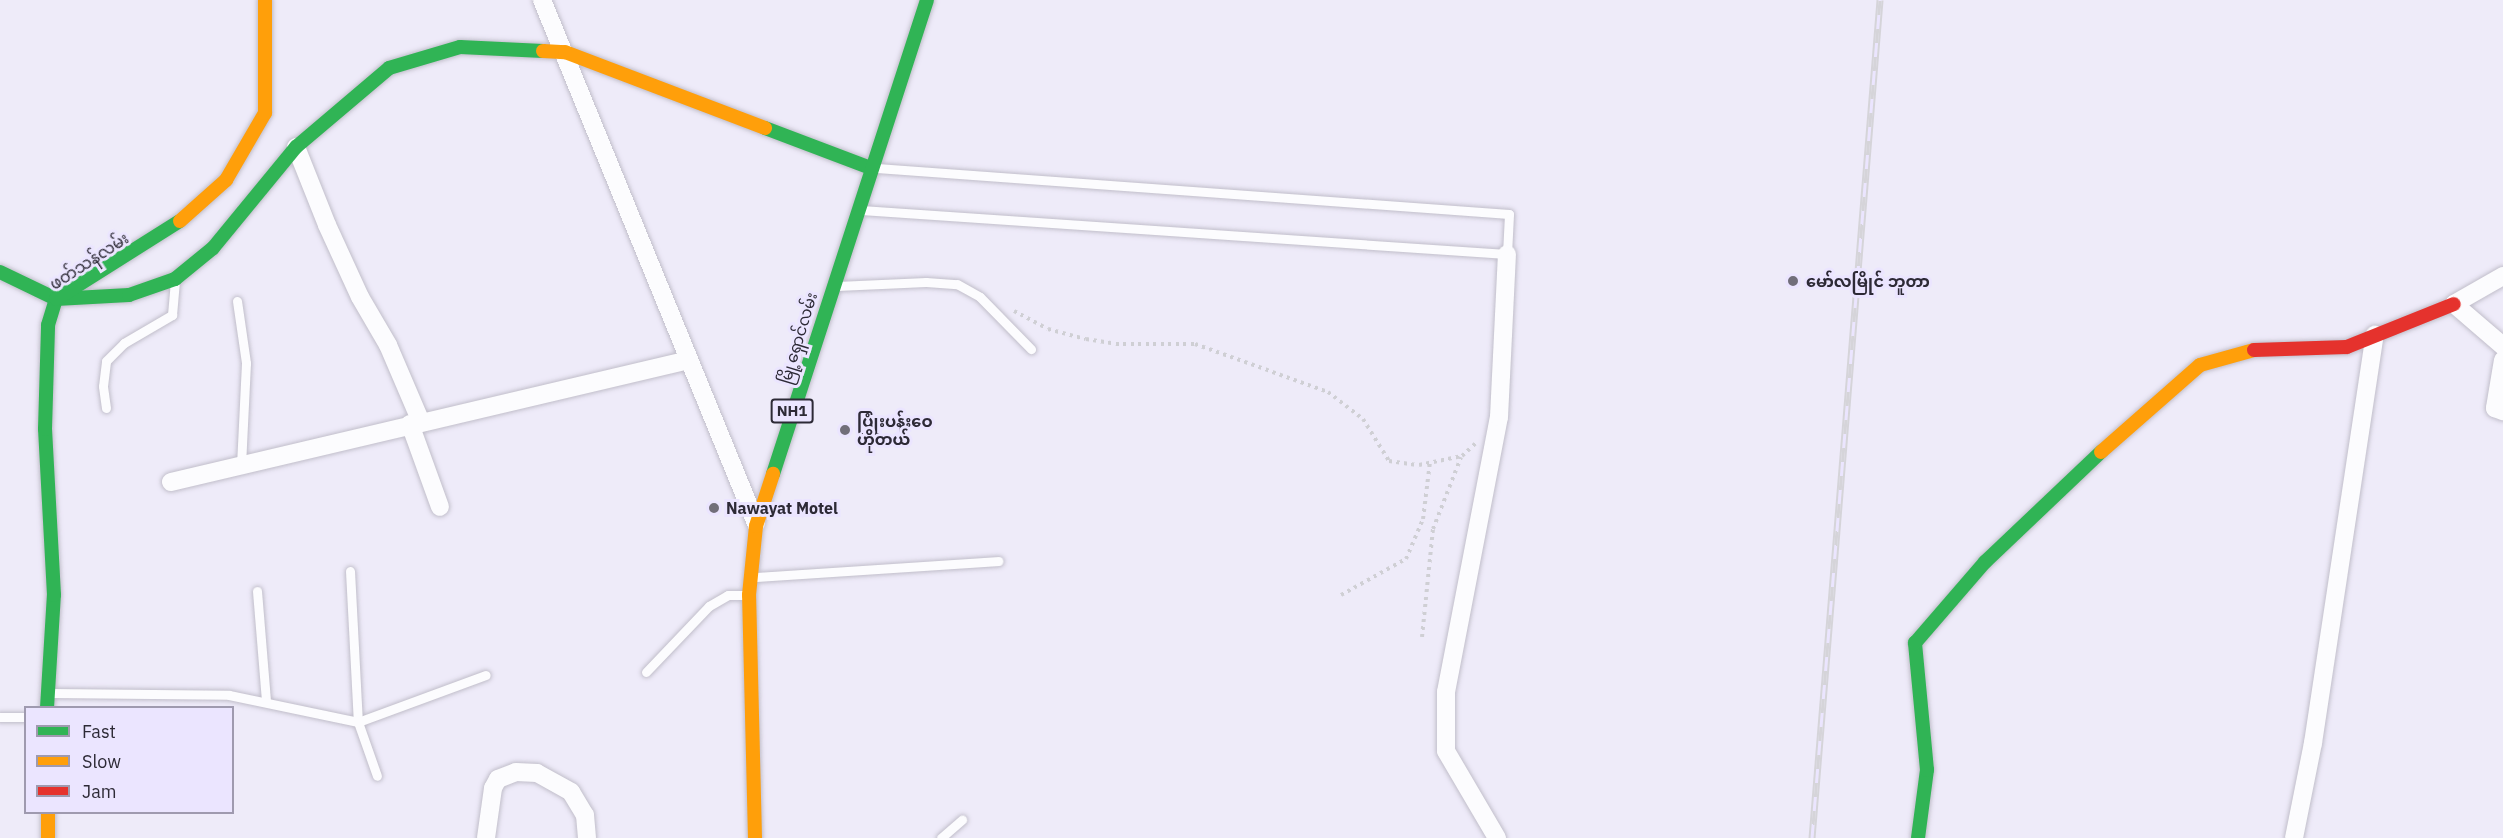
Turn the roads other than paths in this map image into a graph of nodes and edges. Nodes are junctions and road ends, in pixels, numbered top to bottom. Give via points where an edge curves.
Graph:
1 (265, 0) edge
2 (542, 0) edge
3 (927, 0) edge
4 (565, 52) junction
5 (296, 147) junction
6 (871, 168) junction
7 (856, 210) junction
8 (1507, 254) junction
9 (0, 272) edge
10 (2503, 276) edge
11 (175, 279) junction
12 (832, 286) junction
13 (56, 299) junction
14 (237, 301) dead end
15 (2454, 304) junction
16 (2375, 335) junction
17 (2503, 346) edge
18 (1031, 350) dead end
19 (689, 360) junction
20 (2503, 360) edge
21 (106, 408) dead end
22 (2503, 411) edge
23 (415, 423) junction
24 (241, 466) junction
25 (171, 482) dead end
26 (440, 507) dead end
27 (756, 526) junction
28 (998, 561) dead end
29 (350, 571) dead end
30 (751, 577) junction
31 (257, 591) dead end
32 (749, 595) junction
33 (646, 672) dead end
34 (486, 675) dead end
35 (48, 693) junction
36 (266, 700) junction
37 (47, 706) edge
38 (0, 717) edge
39 (24, 717) edge
40 (358, 722) junction
41 (377, 776) dead end
42 (48, 814) edge
43 (962, 820) dead end
44 (48, 838) edge
45 (486, 838) edge
46 (587, 838) edge
47 (755, 838) edge
48 (941, 838) edge
49 (1497, 838) edge
50 (1918, 838) edge
51 (2294, 838) edge

1 - 13 main road, ဖတ်သန်လမ်း via 265,113 226,180 186,217
2 - 4 street
3 - 6 main road, မြို့ရှောင်လမ်း / NH1
4 - 5 main road via 459,47 389,68
4 - 6 main road
4 - 19 street
5 - 11 main road via 213,248
5 - 23 street via 360,297 388,345
6 - 7 main road, မြို့ရှောင်လမ်း / NH1
6 - 8 lane via 1509,214
7 - 8 lane
7 - 12 main road, မြို့ရှောင်လမ်း / NH1
8 - 49 street via 1499,417 1446,692 1446,751
9 - 13 main road
10 - 15 street
11 - 13 main road via 129,295
11 - 21 lane via 172,315 124,343 106,361
12 - 18 lane via 957,284 980,297
12 - 27 main road, မြို့ရှောင်လမ်း / NH1
13 - 35 main road, ဖတ်သန်လမ်း via 48,324 45,429 54,595
14 - 24 lane via 246,363
15 - 16 main road
15 - 17 street
16 - 50 main road via 2347,347 2261,348 2200,365 2148,407 1984,562 1915,643 1927,770
16 - 51 street via 2313,743
19 - 23 street
19 - 27 street
20 - 22 street via 2495,408
23 - 24 street
23 - 26 street
24 - 25 street
27 - 30 main road, မြို့ရှောင်လမ်း / NH1
28 - 30 lane
29 - 40 lane
30 - 32 main road, မြို့ရှောင်လမ်း / NH1
31 - 36 lane
32 - 33 lane via 728,595 709,606
32 - 47 main road, မြို့ရှောင်လမ်း / NH1
34 - 40 lane
35 - 36 lane via 229,695
35 - 37 main road, ဖတ်သန်လမ်း
36 - 40 lane via 300,712
38 - 39 lane
40 - 41 lane
42 - 44 main road
43 - 48 lane
45 - 46 street via 493,788 498,779 516,772 537,773 571,792 585,815

